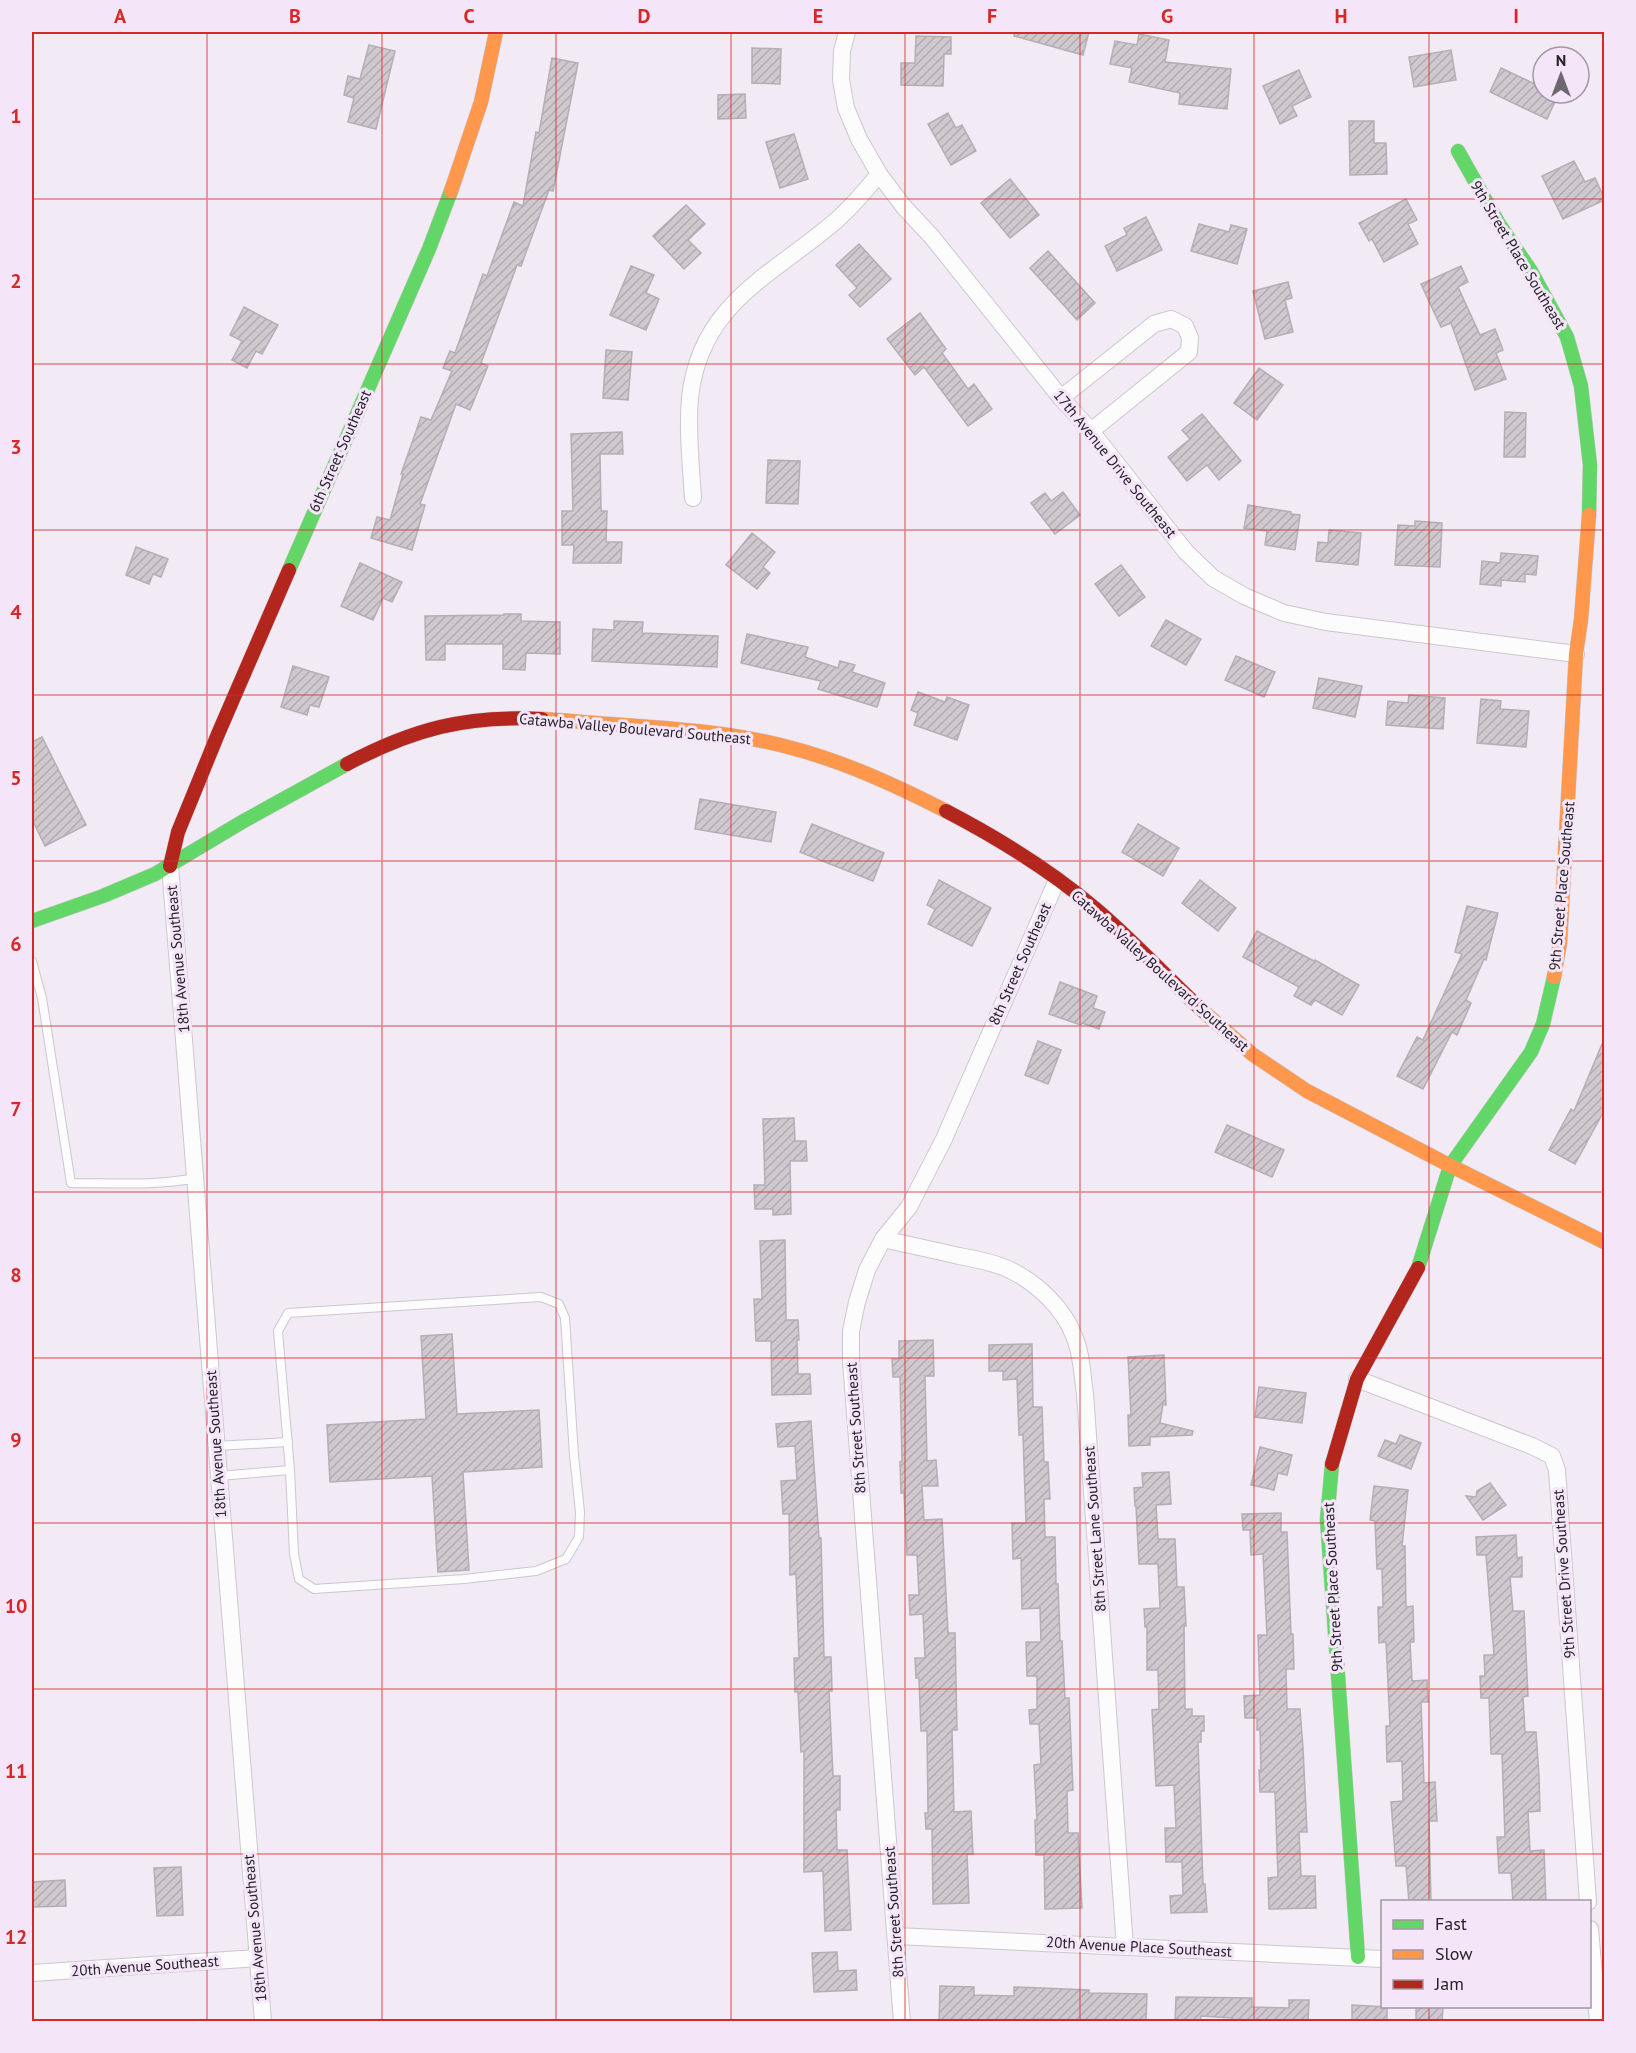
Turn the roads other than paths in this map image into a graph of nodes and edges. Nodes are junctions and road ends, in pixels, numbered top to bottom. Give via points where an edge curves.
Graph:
1 (496, 32) edge
2 (847, 32) edge
3 (1458, 151) dead end
4 (879, 174) junction
5 (1061, 398) junction
6 (1092, 431) junction
7 (693, 498) dead end
8 (1576, 654) junction
9 (170, 866) junction
10 (1057, 880) junction
11 (32, 921) edge
12 (32, 961) edge
13 (1449, 1166) junction
14 (197, 1178) junction
15 (883, 1239) junction
16 (1605, 1242) edge
17 (1357, 1379) junction
18 (288, 1442) junction
19 (216, 1446) junction
20 (290, 1470) junction
21 (219, 1476) junction
22 (1588, 1900) edge
23 (896, 1936) junction
24 (1125, 1947) junction
25 (258, 1958) junction
26 (1358, 1958) junction
27 (1381, 1959) edge
28 (32, 1973) edge
29 (1591, 1973) edge
30 (263, 2022) edge
31 (902, 2022) edge
32 (1598, 2022) edge

1 - 9 street, 6th Street Southeast via 464,160 218,734 178,832
2 - 4 street, 17th Avenue Drive Southeast via 841,80 846,108
3 - 8 street, 9th Street Place Southeast via 1567,337 1581,386 1590,496
4 - 5 street, 17th Avenue Drive Southeast
4 - 7 street via 839,218 738,298 704,342 690,397
5 - 6 street, 17th Avenue Drive Southeast
5 - 6 street via 1154,324 1171,320 1185,326 1190,338 1189,352
6 - 8 street, 17th Avenue Drive Southeast via 1186,552 1213,578 1244,596 1284,613 1326,622
8 - 13 street, 9th Street Place Southeast via 1560,943 1552,992 1531,1052
9 - 10 street, Catawba Valley Boulevard Southeast via 343,766 415,733 483,718 530,718 749,738 794,749 920,798
9 - 11 street, Catawba Valley Boulevard Southeast
9 - 14 street, 18th Avenue Southeast
10 - 13 street, Catawba Valley Boulevard Southeast via 1108,921 1244,1049 1281,1076
10 - 15 street, 8th Street Southeast via 944,1139 909,1207
12 - 14 lane via 42,998 71,1183
13 - 16 street, Catawba Valley Boulevard Southeast
13 - 17 street, 9th Street Place Southeast via 1420,1264
14 - 19 street, 18th Avenue Southeast
15 - 23 street, 8th Street Southeast via 856,1302 850,1331 850,1361
15 - 24 street, 8th Street Lane Southeast via 1011,1270 1052,1302 1075,1337 1085,1394
17 - 22 street, 9th Street Drive Southeast via 1552,1456 1557,1470
17 - 26 street, 9th Street Place Southeast via 1334,1456 1328,1520
18 - 19 lane
18 - 20 lane
18 - 20 lane via 278,1331 288,1313 541,1297 559,1304 566,1318 580,1512 579,1537 566,1559 536,1571 314,1588 299,1579
19 - 21 street, 18th Avenue Southeast
20 - 21 lane
21 - 25 street, 18th Avenue Southeast
23 - 24 street, 20th Avenue Place Southeast
23 - 31 street, 8th Street Southeast
24 - 26 street, 20th Avenue Place Southeast
25 - 28 street, 20th Avenue Southeast
25 - 30 street, 18th Avenue Southeast
26 - 27 street, 20th Avenue Place Southeast
29 - 32 street

